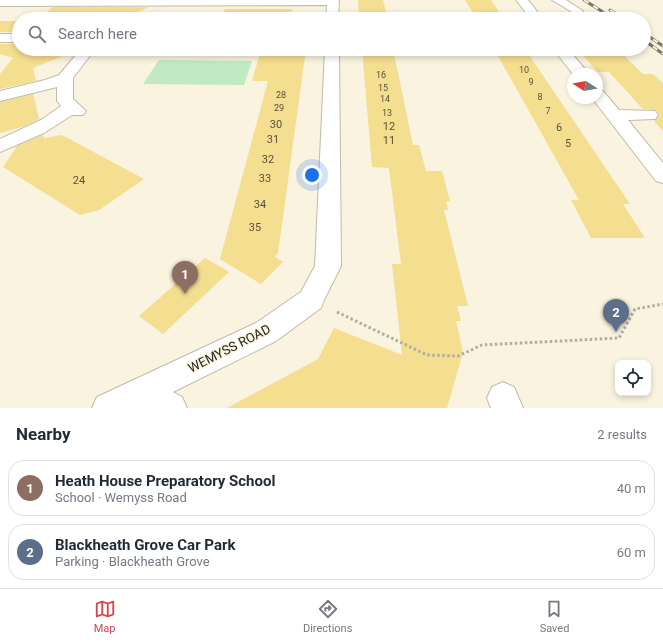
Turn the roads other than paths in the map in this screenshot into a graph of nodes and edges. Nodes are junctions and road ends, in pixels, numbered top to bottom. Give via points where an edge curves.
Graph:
1 (522, 0) edge
2 (558, 0) edge
3 (0, 2) edge
4 (577, 11) dead end
5 (332, 12) edge
6 (531, 12) edge
7 (0, 38) edge
8 (12, 38) edge
9 (82, 56) edge
10 (332, 56) edge
11 (566, 56) edge
12 (575, 68) edge
13 (64, 78) junction
14 (0, 96) edge
15 (603, 101) edge
16 (614, 115) junction
17 (649, 115) dead end
18 (0, 146) edge
19 (663, 176) edge
20 (139, 393) junction
21 (108, 408) edge
22 (171, 408) edge

1 - 6 street
2 - 4 street
3 - 5 street via 333,1
7 - 8 street
9 - 13 street
10 - 20 street, WEMYSS ROAD via 328,266 311,300 266,332
11 - 12 street
13 - 14 street
13 - 18 street via 65,101 74,108
15 - 16 street
16 - 17 street
16 - 19 street
20 - 21 street, WEMYSS ROAD
20 - 22 street

